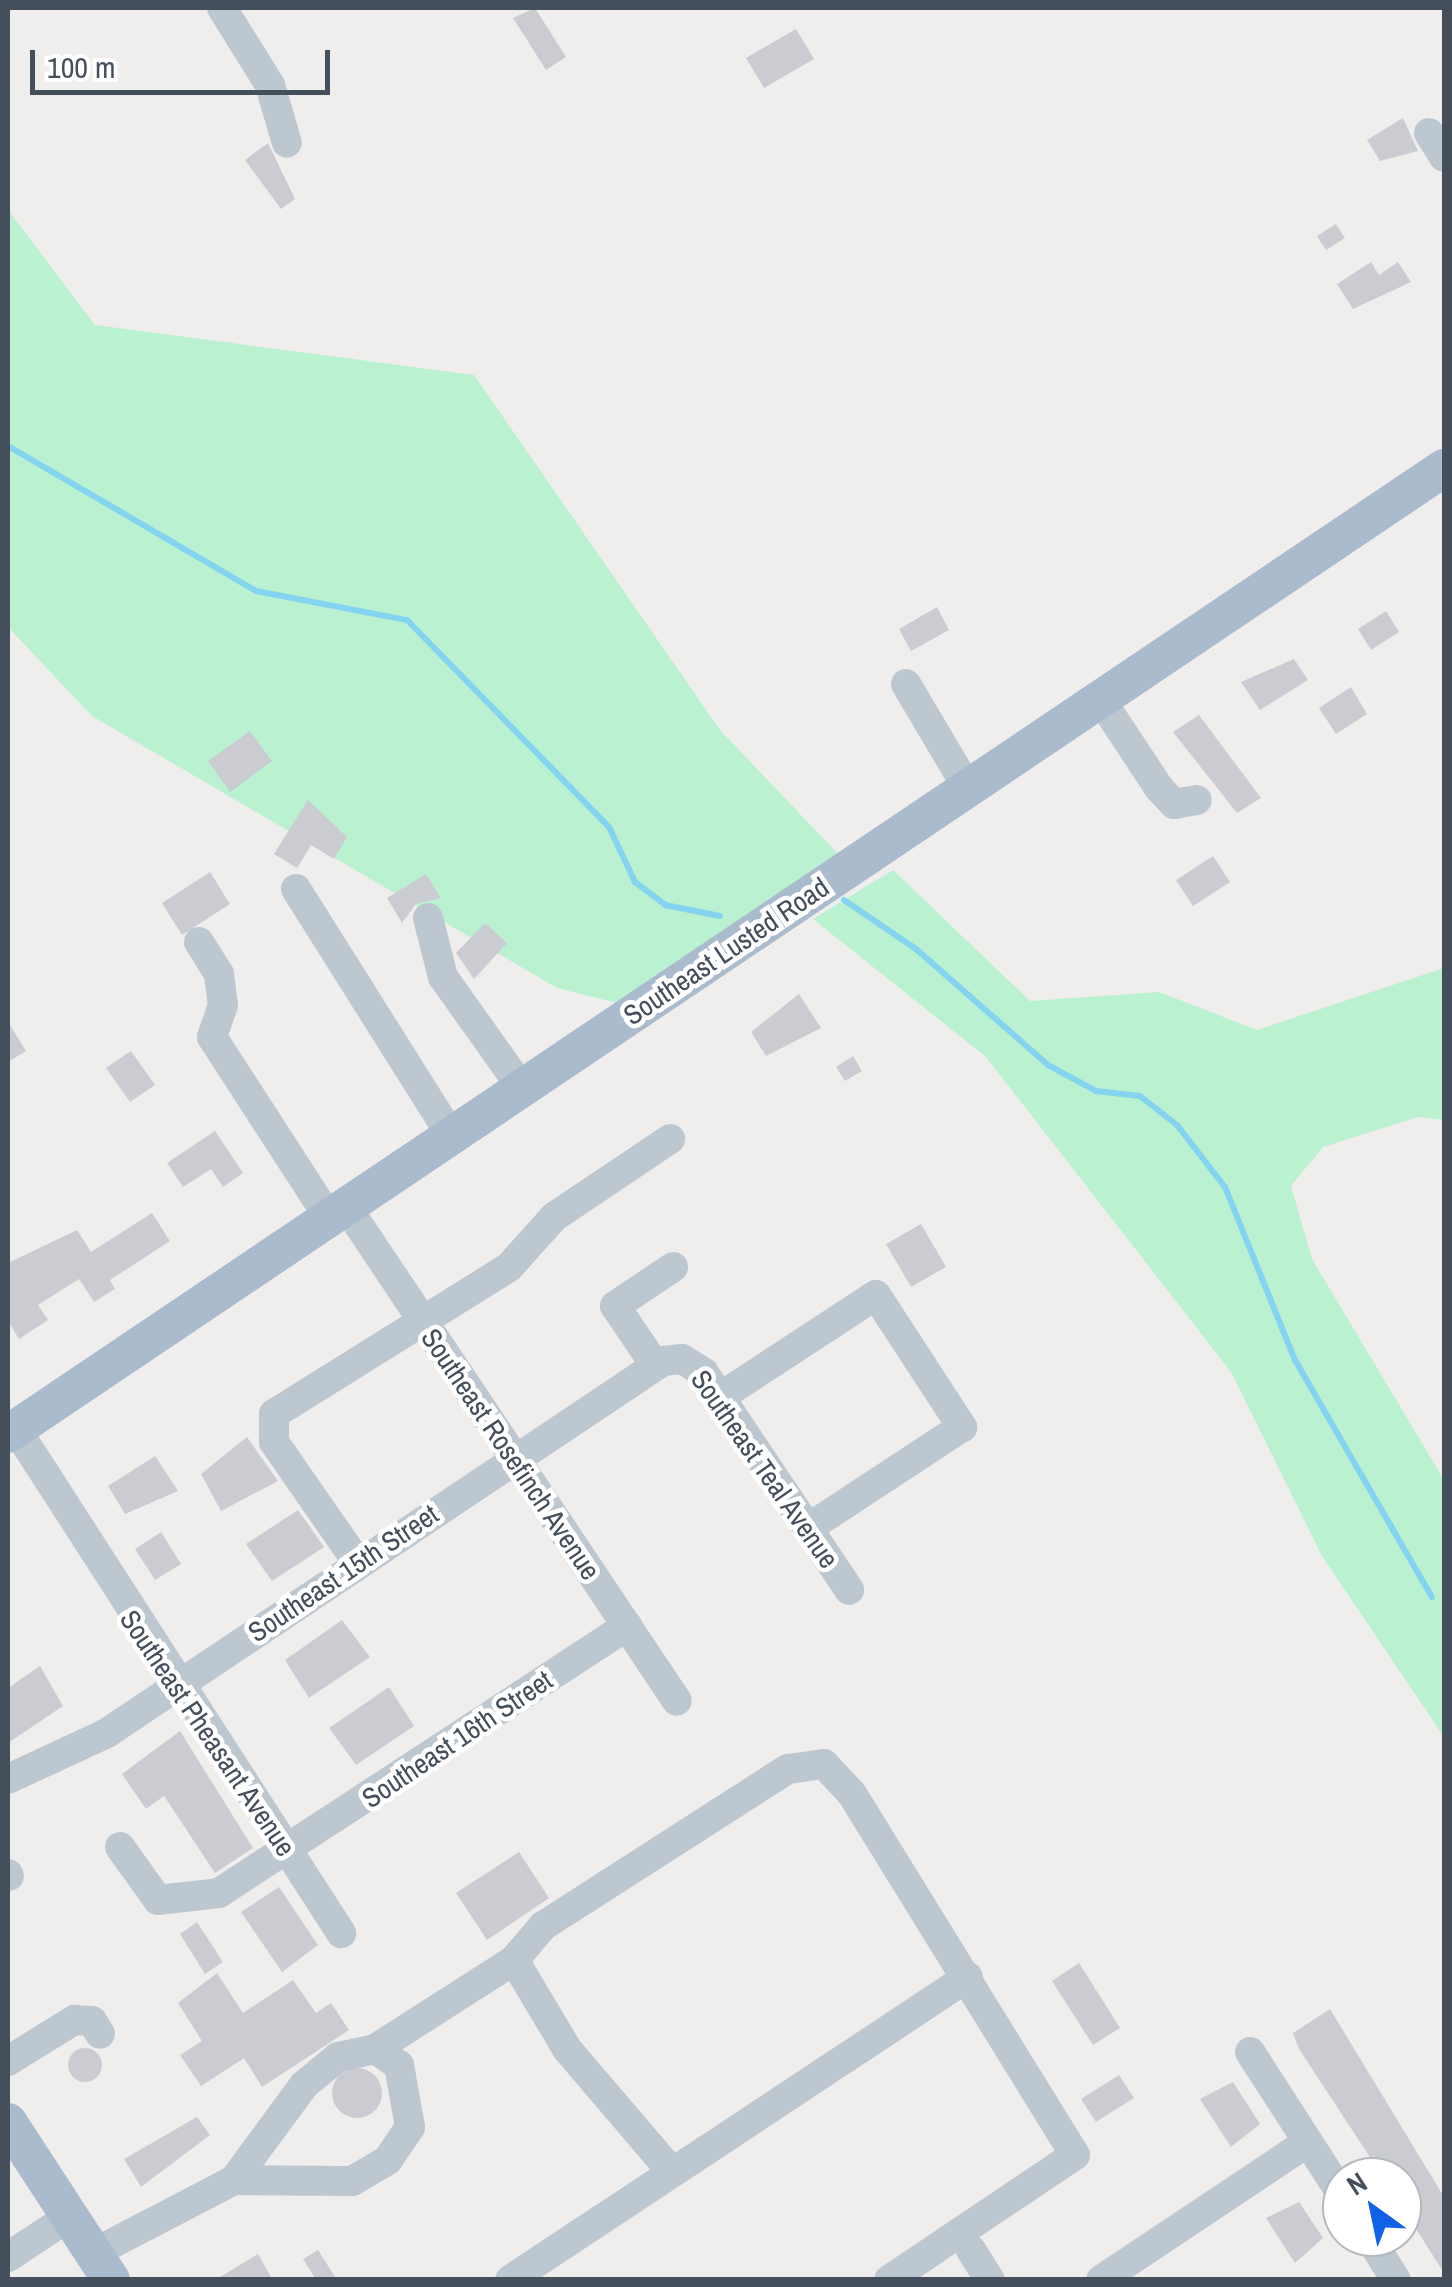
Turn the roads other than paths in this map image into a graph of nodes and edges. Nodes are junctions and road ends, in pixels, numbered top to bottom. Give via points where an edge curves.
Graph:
1 (222, 8) edge
2 (287, 142) dead end
3 (1444, 468) edge
4 (906, 684) dead end
5 (1101, 700) junction
6 (968, 789) junction
7 (1197, 800) dead end
8 (296, 889) dead end
9 (428, 918) dead end
10 (200, 942) dead end
11 (522, 1088) junction
12 (451, 1135) junction
13 (670, 1139) dead end
14 (337, 1212) junction
15 (672, 1267) dead end
16 (424, 1324) junction
17 (664, 1362) junction
18 (720, 1397) junction
19 (12, 1431) edge
20 (514, 1458) junction
21 (808, 1528) junction
22 (358, 1563) junction
23 (849, 1590) dead end
24 (627, 1626) junction
25 (176, 1686) junction
26 (677, 1701) dead end
27 (8, 1779) edge
28 (120, 1847) dead end
29 (287, 1852) junction
30 (341, 1933) dead end
31 (514, 1960) junction
32 (968, 1977) junction
33 (100, 2034) dead end
34 (375, 2049) junction
35 (1250, 2052) dead end
36 (8, 2061) edge
37 (8, 2122) edge
38 (1308, 2142) junction
39 (1322, 2164) edge
40 (672, 2172) junction
41 (234, 2180) junction
42 (70, 2216) junction
43 (971, 2250) dead end
44 (8, 2257) edge
45 (1382, 2257) edge
46 (103, 2266) edge
47 (510, 2280) edge
48 (889, 2280) edge
49 (990, 2280) edge
50 (1101, 2280) edge
51 (1396, 2280) edge

1 - 2 street via 270,85
3 - 5 main road, Southeast Lusted Road
4 - 6 street
5 - 6 main road, Southeast Lusted Road
5 - 7 street via 1174,804
6 - 11 main road, Southeast Lusted Road
8 - 12 street
9 - 11 street via 443,977
10 - 14 street, Southeast Rosefinch Avenue via 219,974 222,1005 212,1037
11 - 12 main road, Southeast Lusted Road
12 - 14 main road, Southeast Lusted Road
13 - 16 street via 554,1217 522,1256
14 - 16 street, Southeast Rosefinch Avenue
14 - 19 main road, Southeast Lusted Road
15 - 17 street, Southeast Teal Avenue via 615,1306
16 - 20 street, Southeast Rosefinch Avenue
16 - 22 street via 274,1414 274,1442
17 - 18 street, Southeast Teal Avenue via 697,1366
17 - 20 street, Southeast 15th Street
18 - 21 street, Southeast Teal Avenue
18 - 21 street via 876,1295 962,1427
19 - 25 street, Southeast Pheasant Avenue
20 - 22 street, Southeast 15th Street
20 - 24 street, Southeast Rosefinch Avenue
21 - 23 street, Southeast Teal Avenue
22 - 25 street, Southeast 15th Street
24 - 26 street, Southeast Rosefinch Avenue
24 - 29 street, Southeast 16th Street
25 - 27 street, Southeast 15th Street via 87,1746
25 - 29 street, Southeast Pheasant Avenue
28 - 29 street, Southeast 16th Street via 158,1900 219,1893
29 - 30 street, Southeast Pheasant Avenue
31 - 32 street via 543,1926 807,1762 840,1777
31 - 34 street
31 - 40 street via 567,2049
32 - 40 street
32 - 48 street via 1075,2154
33 - 36 street via 92,2021 74,2020
34 - 41 street via 338,2058 304,2085
34 - 41 street via 399,2065 410,2088 410,2127 388,2160 352,2181
35 - 38 street
37 - 42 main road
38 - 39 street
38 - 50 street
40 - 47 street
41 - 46 street
42 - 44 street
42 - 46 main road
43 - 49 street
45 - 51 street

